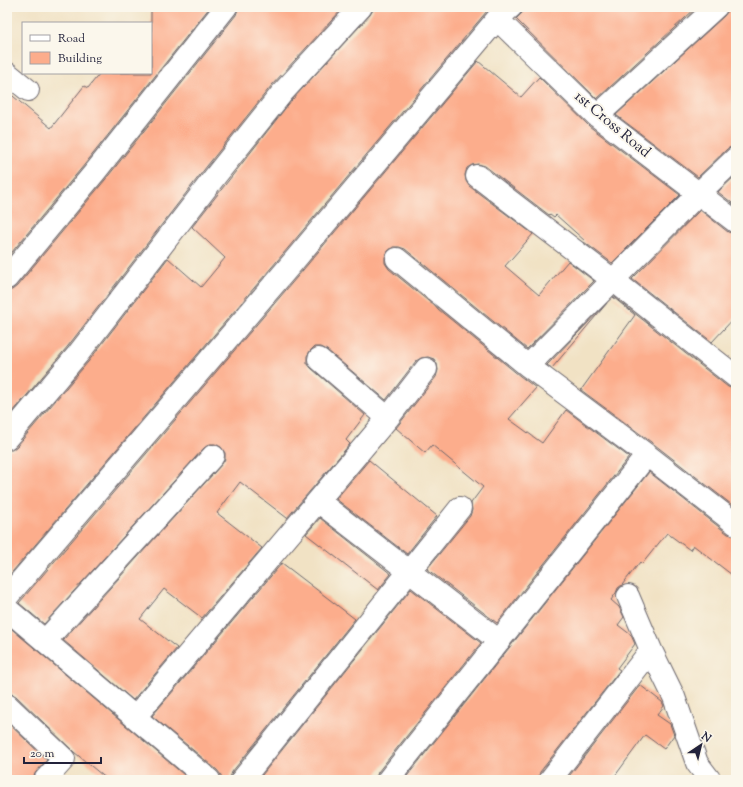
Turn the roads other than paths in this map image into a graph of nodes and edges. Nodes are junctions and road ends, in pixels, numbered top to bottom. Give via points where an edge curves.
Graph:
1 (226, 7) edge
2 (361, 7) edge
3 (716, 7) edge
4 (504, 13) edge
5 (7, 73) edge
6 (28, 90) dead end
7 (597, 116) junction
8 (736, 158) edge
9 (477, 176) dead end
10 (698, 194) junction
11 (736, 222) edge
12 (397, 259) dead end
13 (7, 278) edge
14 (613, 280) junction
15 (319, 359) dead end
16 (528, 366) junction
17 (426, 369) dead end
18 (736, 377) edge
19 (388, 418) junction
20 (7, 438) edge
21 (647, 455) junction
22 (213, 456) dead end
23 (318, 501) junction
24 (460, 508) dead end
25 (736, 524) edge
26 (409, 571) junction
27 (628, 596) dead end
28 (7, 597) edge
29 (7, 608) edge
30 (46, 641) junction
31 (499, 641) junction
32 (651, 650) junction
33 (7, 705) edge
34 (135, 717) junction
35 (45, 780) edge
36 (210, 780) edge
37 (242, 780) edge
38 (388, 780) edge
39 (550, 780) edge
40 (710, 780) edge

1 - 13 street
2 - 20 street via 282,93 78,354
3 - 7 street
4 - 7 street, 1st Cross Road
4 - 28 street
5 - 6 street
7 - 10 street, 1st Cross Road
8 - 10 street
9 - 14 street
10 - 11 street, 1st Cross Road
10 - 14 street
12 - 16 street
14 - 16 street
14 - 18 street
15 - 19 street
16 - 21 street
17 - 19 street
19 - 23 street
21 - 25 street
21 - 31 street
22 - 30 street
23 - 26 street
23 - 34 street
24 - 26 street
26 - 31 street
26 - 37 street
27 - 32 street
29 - 30 street
30 - 34 street
31 - 38 street
32 - 39 street
32 - 40 street via 674,697 696,763
33 - 35 street via 64,759
34 - 36 street

